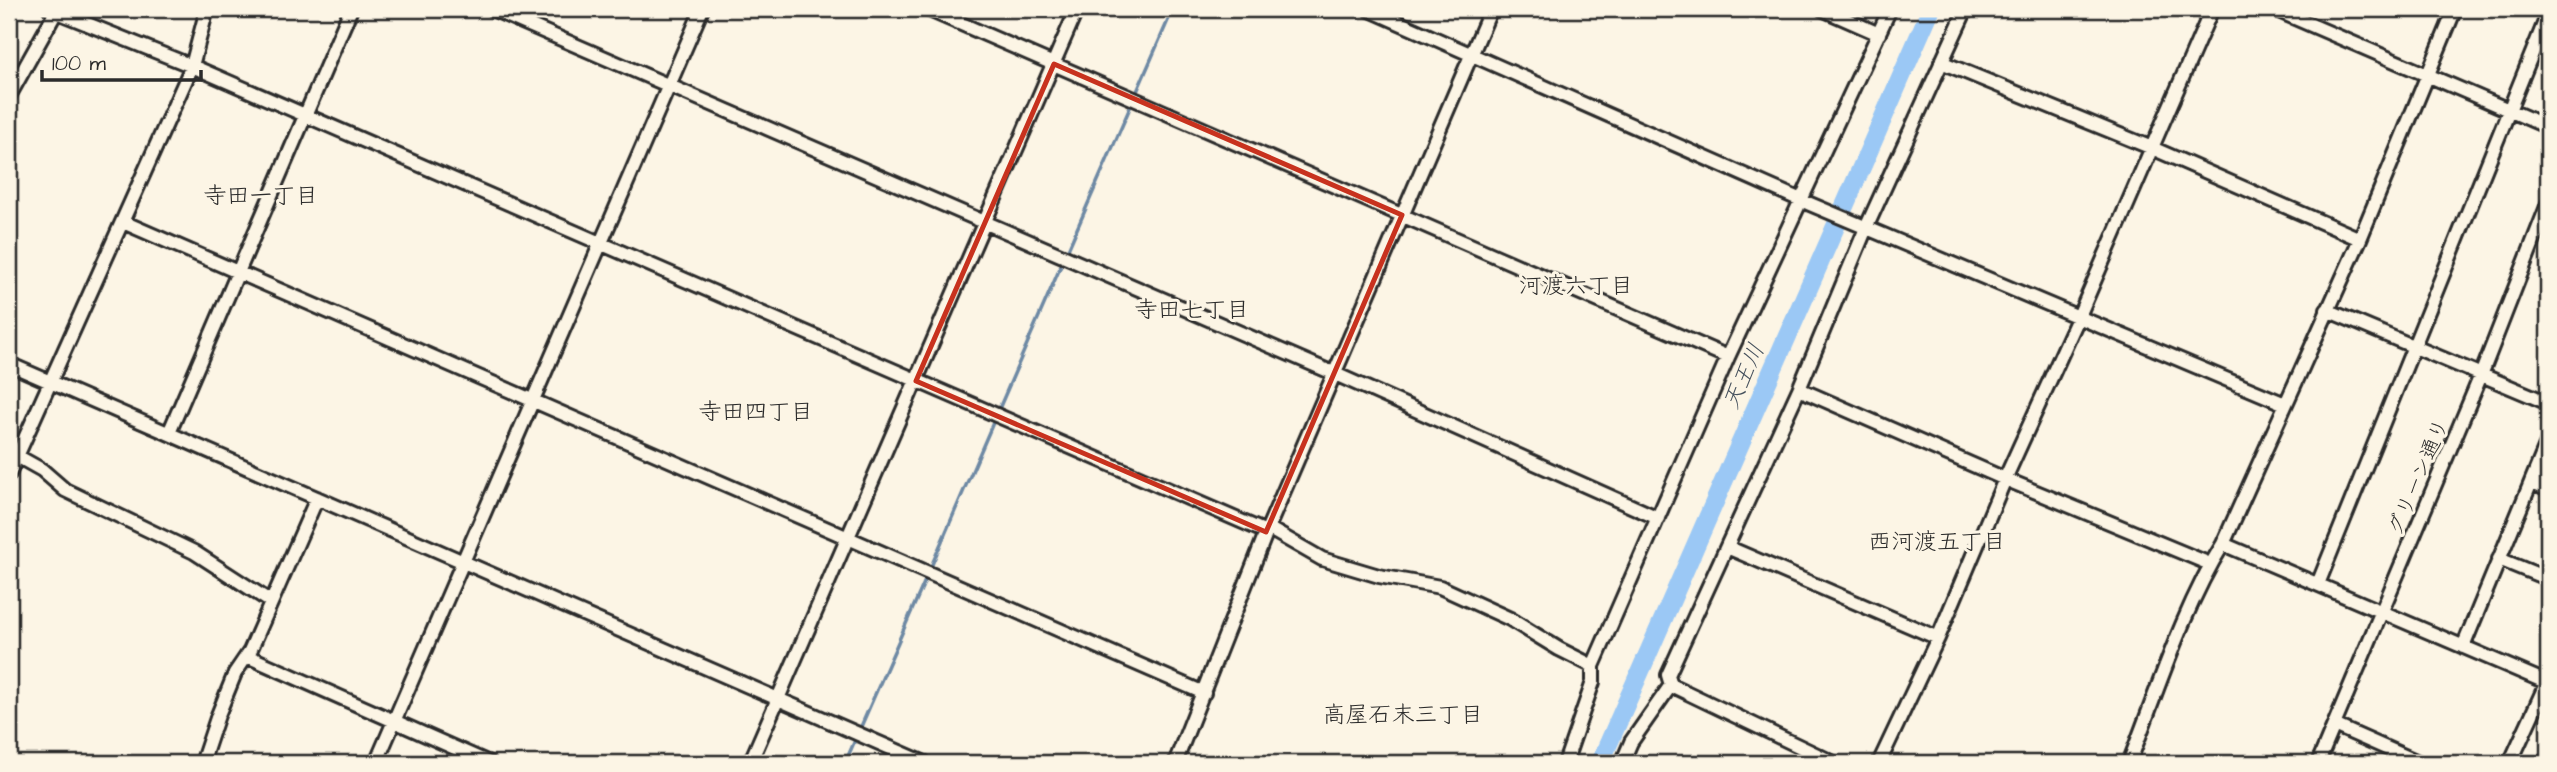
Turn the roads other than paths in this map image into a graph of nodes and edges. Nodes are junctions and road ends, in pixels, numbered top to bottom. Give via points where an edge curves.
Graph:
1 (54, 9) edge
2 (207, 9) edge
3 (351, 9) edge
4 (492, 9) edge
5 (702, 9) edge
6 (927, 9) edge
7 (1077, 9) edge
8 (1368, 9) edge
9 (1491, 9) edge
10 (1822, 9) edge
11 (1890, 9) edge
12 (1966, 9) edge
13 (2212, 9) edge
14 (2274, 9) edge
15 (2455, 9) edge
16 (2548, 14) edge
17 (1880, 34) junction
18 (1472, 53) junction
19 (1941, 62) junction
20 (1054, 64) junction
21 (192, 66) junction
22 (2427, 76) junction
23 (669, 85) junction
24 (9, 96) edge
25 (2508, 109) junction
26 (305, 116) junction
27 (2548, 127) edge
28 (2152, 148) junction
29 (1806, 202) junction
30 (2548, 204) edge
31 (1402, 215) junction
32 (123, 222) junction
33 (985, 224) junction
34 (1862, 226) junction
35 (2360, 239) junction
36 (600, 244) junction
37 (238, 273) junction
38 (2328, 310) junction
39 (2079, 316) junction
40 (2414, 346) junction
41 (1728, 357) junction
42 (9, 364) edge
43 (1333, 373) junction
44 (2481, 375) junction
45 (916, 381) junction
46 (51, 382) junction
47 (1799, 389) junction
48 (533, 402) junction
49 (2548, 403) edge
50 (2285, 404) junction
51 (169, 433) junction
52 (2548, 441) edge
53 (17, 456) junction
54 (9, 474) edge
55 (2005, 479) junction
56 (2530, 482) junction
57 (2548, 490) edge
58 (317, 498) junction
59 (1658, 518) junction
60 (1267, 530) junction
61 (848, 538) junction
62 (2223, 544) junction
63 (1727, 547) junction
64 (2499, 559) junction
65 (462, 563) junction
66 (2210, 564) junction
67 (2548, 579) edge
68 (2318, 584) junction
69 (271, 602) junction
70 (2382, 613) junction
71 (1938, 638) junction
72 (2463, 647) junction
73 (247, 656) junction
74 (1593, 666) junction
75 (2547, 682) edge
76 (1671, 685) junction
77 (1204, 693) junction
78 (777, 699) junction
79 (394, 722) junction
80 (2334, 725) junction
81 (202, 763) edge
82 (376, 763) edge
83 (489, 763) edge
84 (750, 763) edge
85 (925, 763) edge
86 (1174, 763) edge
87 (1565, 763) edge
88 (1622, 763) edge
89 (1834, 763) edge
90 (1879, 763) edge
91 (2129, 763) edge
92 (2319, 763) edge
93 (2420, 763) edge
94 (2510, 763) edge

1 - 21 street
1 - 24 street
2 - 21 street
3 - 26 street
4 - 23 street
5 - 23 street
6 - 20 street
7 - 20 street
8 - 18 street
9 - 18 street
10 - 17 street
11 - 17 street
12 - 19 street
13 - 28 street
14 - 22 street
15 - 22 street
16 - 25 street
17 - 29 street
18 - 29 street
18 - 31 street
19 - 28 street
19 - 34 street
20 - 31 street
20 - 33 street
21 - 26 street
21 - 32 street
22 - 25 street
22 - 35 street
23 - 33 street
23 - 36 street
25 - 27 street
25 - 40 street
26 - 36 street
26 - 37 street
28 - 35 street
28 - 39 street
29 - 34 street
29 - 41 street
30 - 44 street, グリーン通り
31 - 41 street
31 - 43 street
32 - 37 street
32 - 46 street
33 - 43 street
33 - 45 street
34 - 39 street
34 - 47 street
35 - 38 street
36 - 45 street
36 - 48 street
37 - 48 street
37 - 51 street
38 - 40 street
38 - 50 street
39 - 50 street
39 - 55 street
40 - 44 street
40 - 68 street
41 - 59 street
42 - 46 street
43 - 59 street
43 - 60 street
44 - 49 street
44 - 70 street, グリーン通り
45 - 60 street
45 - 61 street
46 - 51 street
46 - 53 street
47 - 55 street
47 - 63 street
48 - 61 street
48 - 65 street
50 - 62 street
51 - 58 street
52 - 56 street
53 - 54 street
53 - 69 street via 65,490 194,552
55 - 66 street
55 - 71 street
56 - 57 street
56 - 64 street
58 - 65 street
58 - 69 street
59 - 74 street
60 - 74 street via 1322,559 1440,587 1510,619
60 - 77 street
61 - 77 street
61 - 78 street
62 - 66 street
62 - 68 street
63 - 71 street
63 - 76 street via 1668,675
64 - 67 street
64 - 72 street
65 - 78 street
65 - 79 street
66 - 91 street
68 - 70 street
69 - 73 street
70 - 72 street
70 - 80 street, グリーン通り
71 - 90 street
72 - 75 street
73 - 79 street
73 - 81 street via 235,673
74 - 87 street via 1593,682
75 - 94 street
76 - 88 street via 1631,742
76 - 89 street
77 - 86 street
78 - 84 street
78 - 85 street
79 - 82 street
79 - 83 street
80 - 92 street, グリーン通り
80 - 93 street

